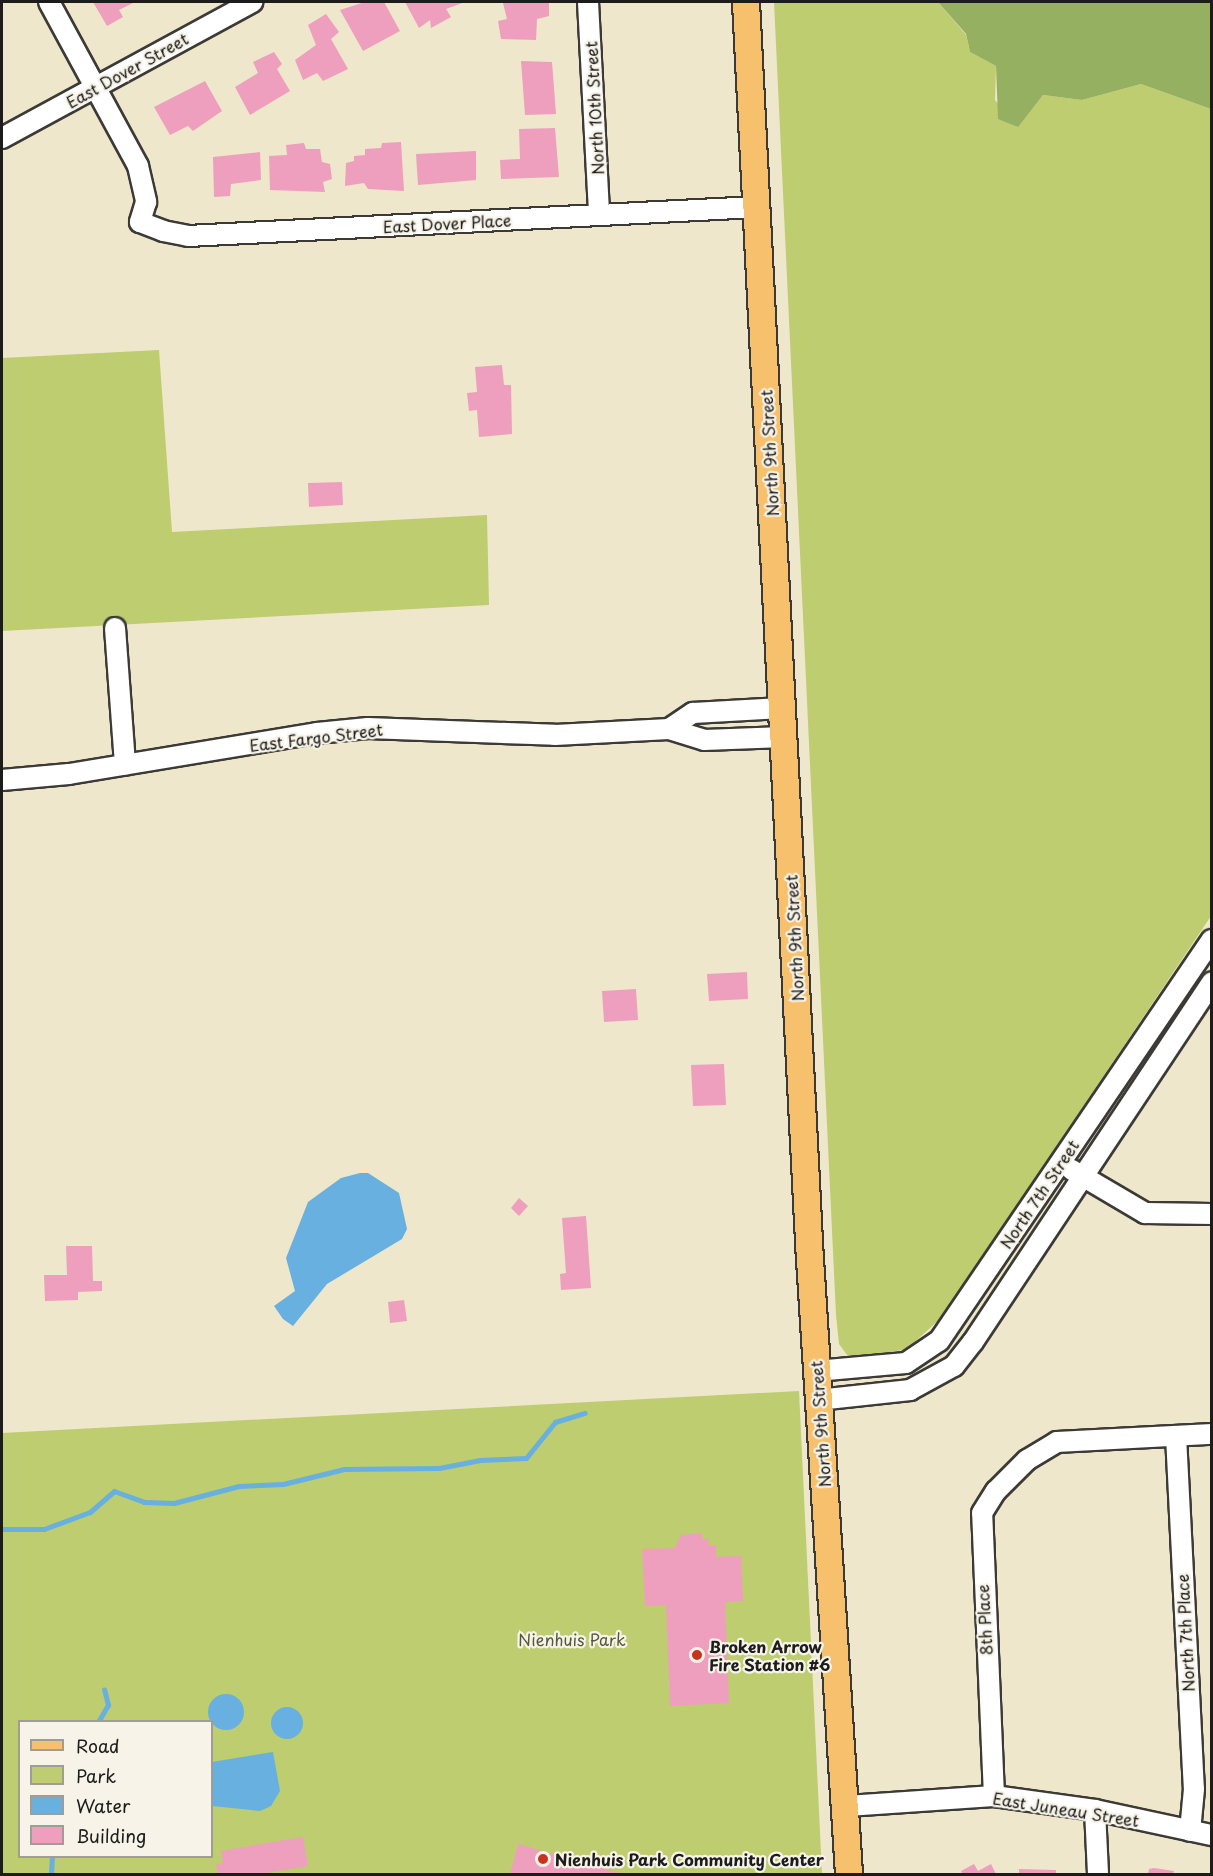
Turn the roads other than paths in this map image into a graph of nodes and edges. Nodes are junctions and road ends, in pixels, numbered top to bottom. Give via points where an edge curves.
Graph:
1 (49, 2) edge
2 (253, 2) edge
3 (588, 2) edge
4 (746, 2) edge
5 (95, 88) junction
6 (2, 138) edge
7 (756, 207) junction
8 (599, 215) junction
9 (115, 628) dead end
10 (782, 708) junction
11 (669, 729) junction
12 (784, 737) junction
13 (124, 765) junction
14 (2, 780) edge
15 (1212, 940) edge
16 (1212, 982) edge
17 (1060, 1162) junction
18 (1083, 1177) junction
19 (1212, 1214) edge
20 (816, 1371) junction
21 (818, 1400) junction
22 (1212, 1434) edge
23 (1176, 1436) junction
24 (994, 1796) junction
25 (847, 1806) junction
26 (1095, 1810) junction
27 (1190, 1831) junction
28 (1212, 1835) edge
29 (849, 1875) edge
30 (1098, 1875) edge

1 - 5 street
2 - 5 street, East Dover Street
3 - 8 street, North 10th Street
4 - 7 main road, North 9th Street
5 - 6 street, East Dover Street
5 - 8 street, East Dover Place via 138,166 146,202 140,222 188,236
7 - 8 street, East Dover Place
7 - 10 main road, North 9th Street
9 - 13 street
10 - 11 street, East Fargo Street via 700,712
10 - 12 main road, North 9th Street
11 - 12 street, East Fargo Street via 704,740
11 - 13 street, East Fargo Street via 555,735 368,728
12 - 20 main road, North 9th Street
13 - 14 street, East Fargo Street
15 - 17 street, North 7th Street
16 - 18 street, North 7th Street
17 - 18 street
17 - 20 street, North 7th Street via 950,1328 930,1351 893,1366
18 - 19 street via 1145,1213
18 - 21 street, North 7th Street via 954,1366 910,1390
20 - 21 main road, North 9th Street
21 - 25 main road, North 9th Street
22 - 23 street, 8th Place
23 - 24 street, 8th Place via 1056,1442 1027,1460 996,1491 982,1513
23 - 27 street, North 7th Place via 1194,1789
24 - 25 street, East Juneau Street
24 - 26 street, East Juneau Street
25 - 29 main road, North 9th Street
26 - 27 street, East Juneau Street
26 - 30 street
27 - 28 street, East Juneau Street

